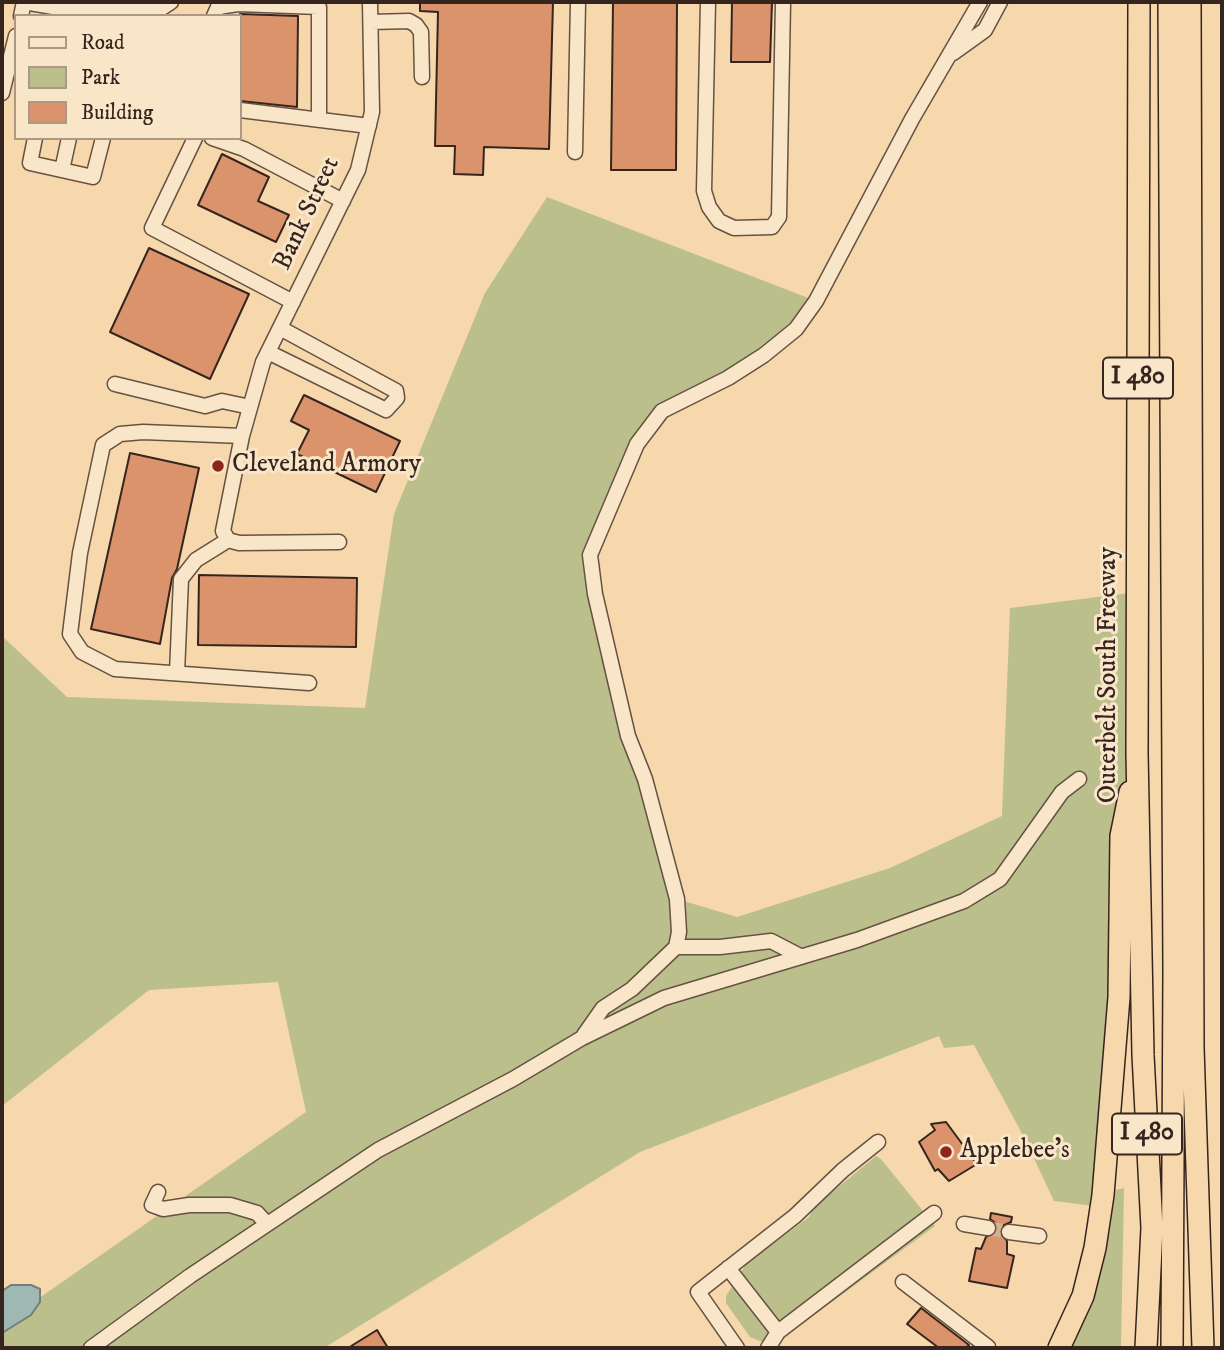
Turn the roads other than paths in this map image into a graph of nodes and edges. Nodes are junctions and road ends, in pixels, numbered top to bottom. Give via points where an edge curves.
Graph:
1 (24, 2) edge
2 (171, 2) edge
3 (370, 2) edge
4 (578, 2) edge
5 (708, 2) edge
6 (783, 2) edge
7 (980, 2) edge
8 (999, 2) edge
9 (1139, 2) edge
10 (1169, 2) edge
11 (1190, 2) edge
12 (64, 12) edge
13 (99, 12) edge
14 (134, 12) edge
15 (215, 14) edge
16 (371, 22) junction
17 (14, 44) edge
18 (949, 54) junction
19 (422, 77) dead end
20 (2, 93) edge
21 (242, 110) edge
22 (319, 120) junction
23 (369, 125) junction
24 (35, 140) edge
25 (69, 140) edge
26 (102, 140) edge
27 (194, 140) edge
28 (218, 140) edge
29 (575, 152) dead end
30 (62, 170) junction
31 (343, 201) junction
32 (293, 302) junction
33 (280, 328) junction
34 (268, 352) junction
35 (115, 384) dead end
36 (250, 407) junction
37 (242, 436) junction
38 (228, 540) junction
39 (339, 542) dead end
40 (177, 673) junction
41 (309, 683) dead end
42 (1079, 779) dead end
43 (1130, 834) junction
44 (676, 947) junction
45 (800, 956) junction
46 (582, 1038) junction
47 (878, 1142) dead end
48 (158, 1192) dead end
49 (934, 1213) dead end
50 (267, 1224) junction
51 (964, 1224) dead end
52 (988, 1228) tunnel mouth
53 (1009, 1232) tunnel mouth
54 (1039, 1237) dead end
55 (728, 1268) junction
56 (903, 1282) dead end
57 (778, 1332) junction
58 (988, 1347) edge
59 (91, 1348) edge
60 (737, 1348) edge
61 (768, 1348) edge
62 (1059, 1348) edge
63 (1146, 1348) edge
64 (1172, 1348) edge
65 (1203, 1348) edge

1 - 12 street
2 - 14 street
3 - 16 street, Bank Street
4 - 29 street
5 - 6 street via 704,191 719,221 734,228 772,227 779,217
7 - 18 street
8 - 18 street via 985,30
9 - 43 highway, Outerbelt South Freeway / I 480 via 1138,753
10 - 64 highway
11 - 65 highway via 1193,1048
12 - 13 street
13 - 14 street
15 - 22 street via 218,7 237,4 319,7
16 - 19 street via 416,25 421,32
16 - 23 street, Bank Street
17 - 20 street
18 - 44 street via 816,301 796,329 764,355 662,411 637,444 590,555 628,736 645,779 677,899
21 - 22 street
22 - 23 street
23 - 31 street, Bank Street via 358,170
24 - 30 street via 30,163
25 - 30 street
26 - 30 street via 93,177
27 - 32 street via 152,228
28 - 31 street
31 - 32 street, Bank Street
32 - 33 street, Bank Street
33 - 34 street, Bank Street
33 - 34 street via 396,391 397,398 386,410
34 - 36 street, Bank Street
35 - 36 street via 205,405 222,401
36 - 37 street, Bank Street
37 - 38 street, Bank Street via 223,531
37 - 40 street via 120,434 103,445 97,461 70,634 82,652 115,669
38 - 39 street
38 - 40 street via 196,560 181,579
40 - 41 street
42 - 45 street via 1062,792 1007,870 986,888 936,912
43 - 62 highway via 1103,1195 1083,1296
43 - 63 highway, Outerbelt South Freeway / I 480 via 1152,1228
44 - 45 street via 771,941
44 - 46 street via 632,989 603,1008
45 - 46 street via 664,998
46 - 50 street via 408,1132
47 - 55 street
48 - 50 street via 152,1205 163,1209 230,1205 257,1213
49 - 57 street
50 - 59 street
51 - 52 street
53 - 54 street
55 - 57 street
55 - 60 street via 698,1292
56 - 58 street
57 - 61 street

